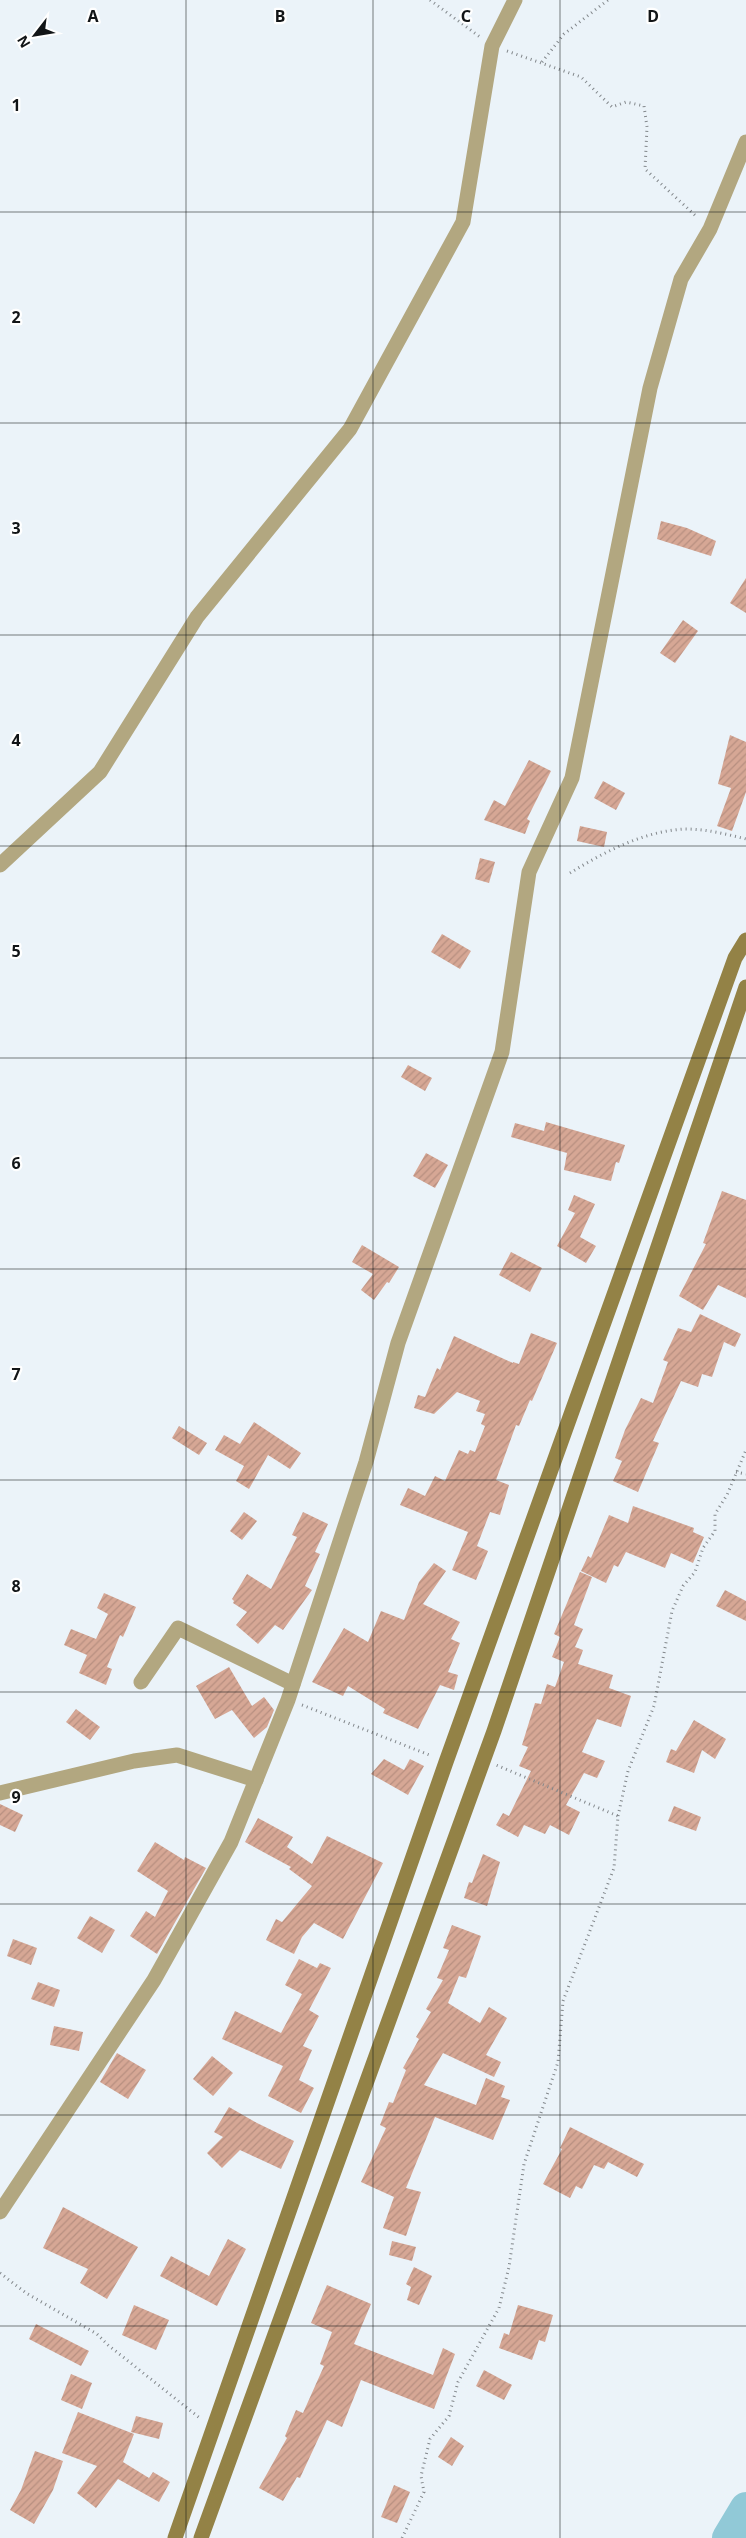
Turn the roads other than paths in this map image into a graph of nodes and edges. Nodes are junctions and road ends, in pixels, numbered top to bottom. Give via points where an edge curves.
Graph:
1 (515, 0) edge
2 (746, 142) edge
3 (0, 865) edge
4 (746, 940) edge
5 (746, 987) edge
6 (142, 1682) dead end
7 (293, 1684) junction
8 (256, 1780) junction
9 (0, 1793) edge
10 (0, 2212) edge
11 (175, 2538) edge
12 (201, 2538) edge

1 - 3 street via 492,46 463,222 350,429 197,617 100,772
2 - 7 street via 710,229 681,279 650,388 572,778 529,872 502,1052 398,1343 366,1462
4 - 11 main road via 735,958 446,1762
5 - 12 main road via 483,1760
6 - 7 street via 178,1628
7 - 8 street
8 - 9 street via 177,1756 134,1761
8 - 10 street via 231,1842 154,1980

